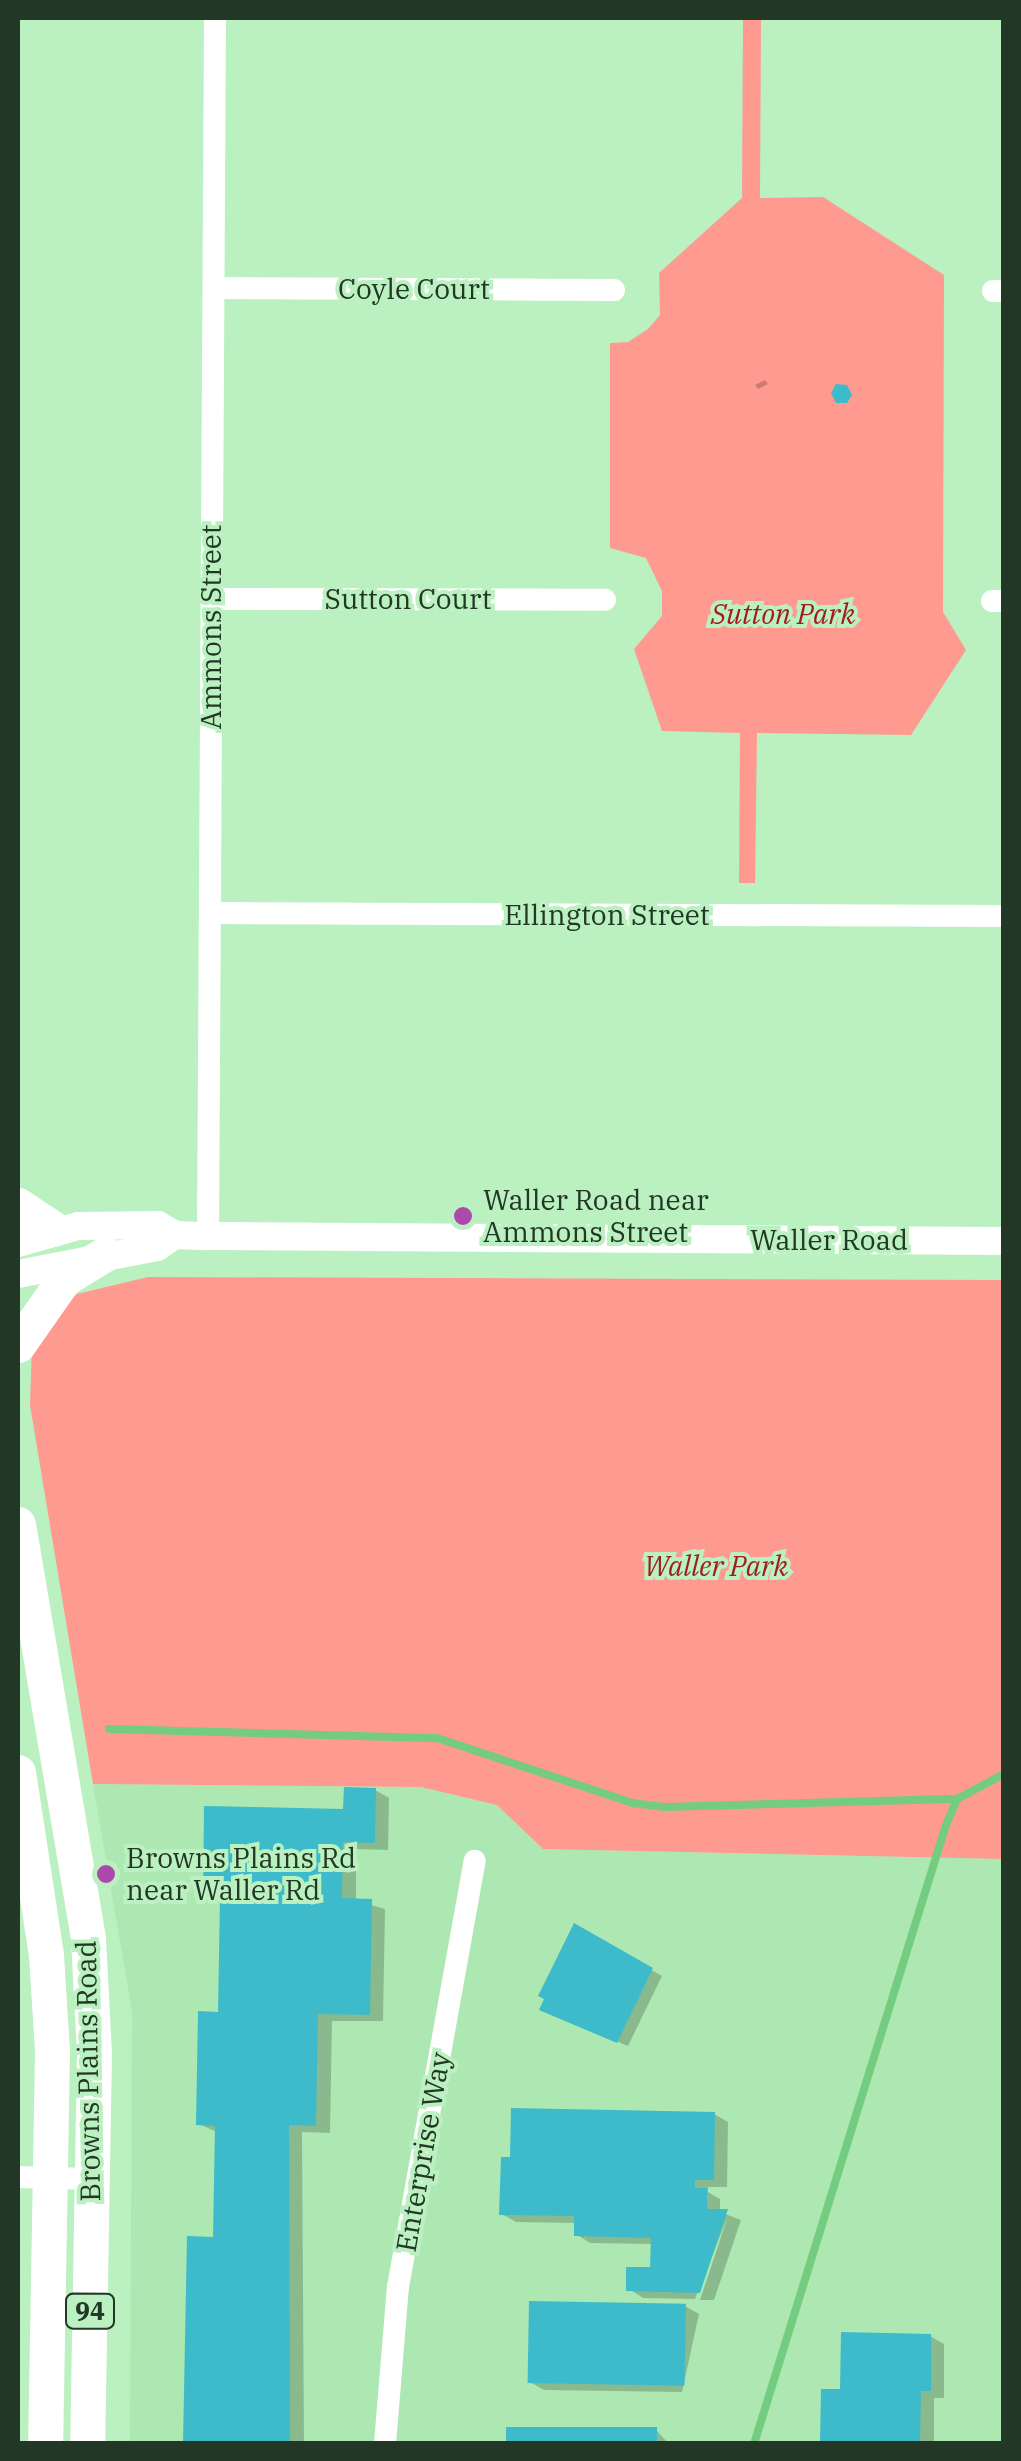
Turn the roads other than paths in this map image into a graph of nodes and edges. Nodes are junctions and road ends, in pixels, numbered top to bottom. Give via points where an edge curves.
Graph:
1 (215, 18) edge
2 (214, 288) junction
3 (614, 290) dead end
4 (212, 599) junction
5 (605, 600) dead end
6 (210, 913) junction
7 (1004, 916) edge
8 (18, 1205) edge
9 (54, 1229) junction
10 (176, 1235) junction
11 (208, 1236) junction
12 (1004, 1241) edge
13 (18, 1243) edge
14 (105, 1254) junction
15 (18, 1274) edge
16 (18, 1345) edge
17 (18, 1524) edge
18 (18, 1772) edge
19 (475, 1862) dead end
20 (33, 2177) edge
21 (91, 2178) junction
22 (44, 2444) edge
23 (87, 2444) edge
24 (384, 2444) edge

1 - 2 street, Ammons Street
2 - 3 street, Coyle Court
2 - 4 street, Ammons Street
4 - 5 street, Sutton Court
4 - 6 street, Ammons Street
6 - 7 street, Ellington Street
6 - 11 street, Ammons Street
8 - 9 main road
9 - 10 street, Waller Road via 158,1224
9 - 13 street, Waller Road
10 - 11 street, Waller Road
10 - 14 street, Waller Road via 157,1247
11 - 12 street, Waller Road
14 - 15 street, Waller Road
14 - 16 main road via 64,1280
17 - 21 main road, Browns Plains Road / 94 via 88,1939
18 - 20 main road, Browns Plains Road / 94 via 46,1954
19 - 24 street, Enterprise Way via 398,2287
20 - 21 street
20 - 22 main road, Browns Plains Road / 94
21 - 23 main road, Browns Plains Road / 94

